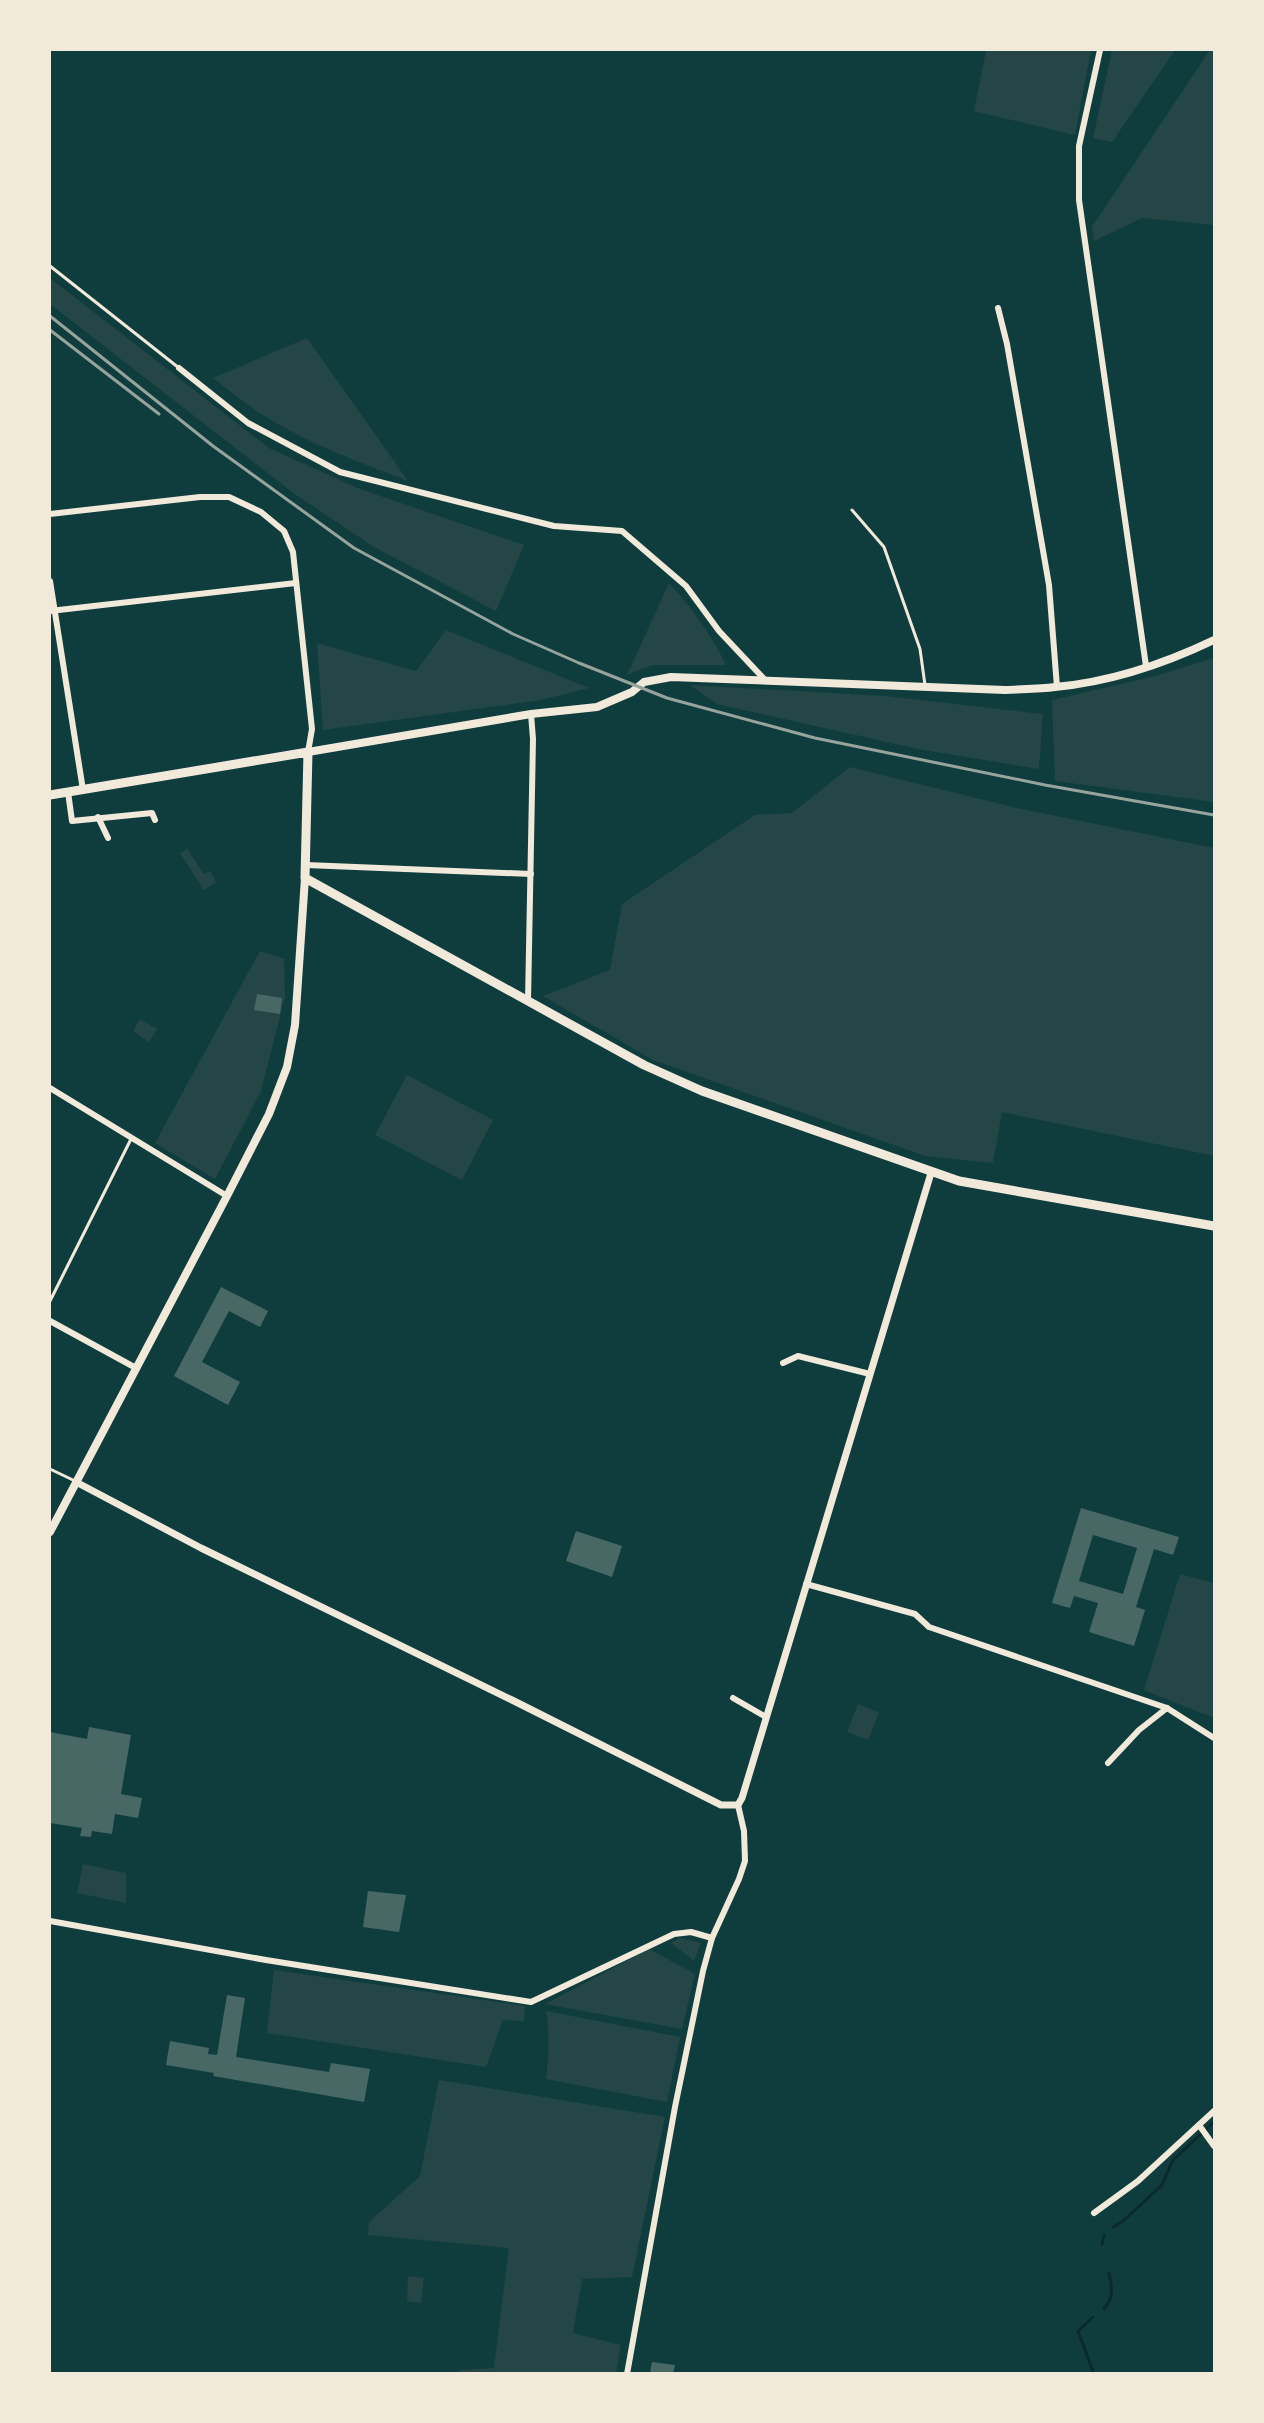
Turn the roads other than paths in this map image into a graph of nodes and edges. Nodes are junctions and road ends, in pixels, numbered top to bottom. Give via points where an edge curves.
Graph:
1 (1100, 50) edge
2 (50, 266) edge
3 (998, 308) dead end
4 (179, 368) joint
5 (852, 510) dead end
6 (50, 514) edge
7 (50, 581) edge
8 (296, 583) junction
9 (52, 610) edge
10 (1215, 640) edge
11 (1146, 666) junction
12 (766, 682) junction
13 (1057, 687) junction
14 (926, 688) junction
15 (531, 714) junction
16 (308, 752) junction
17 (83, 790) junction
18 (68, 792) junction
19 (50, 795) edge
20 (98, 817) junction
21 (155, 820) dead end
22 (108, 838) dead end
23 (306, 865) junction
24 (531, 874) junction
25 (305, 878) junction
26 (528, 1001) junction
27 (50, 1088) edge
28 (131, 1139) junction
29 (931, 1173) junction
30 (227, 1196) junction
31 (1215, 1226) edge
32 (50, 1301) edge
33 (50, 1322) edge
34 (783, 1363) dead end
35 (136, 1368) junction
36 (870, 1374) junction
37 (50, 1469) edge
38 (76, 1482) junction
39 (50, 1532) edge
40 (806, 1584) junction
41 (733, 1698) dead end
42 (1167, 1708) junction
43 (766, 1717) junction
44 (1215, 1738) edge
45 (1108, 1763) dead end
46 (738, 1805) junction
47 (50, 1921) edge
48 (712, 1938) junction
49 (1215, 2111) edge
50 (1200, 2125) junction
51 (1215, 2146) edge
52 (1094, 2213) dead end
53 (627, 2373) edge

1 - 11 street via 1079,146 1079,200
2 - 4 lane
3 - 13 street via 1049,585
4 - 12 street via 248,423 340,472 554,526 622,531 686,586 719,631
5 - 14 lane via 884,547 920,650
6 - 8 street via 229,497 261,512 284,531 293,552
7 - 9 street
8 - 9 street
8 - 16 street via 312,729
9 - 17 street
10 - 11 main road
11 - 13 main road via 1109,678
12 - 14 main road
12 - 15 main road via 671,676 644,682 632,692 597,707
13 - 14 main road
15 - 16 main road
15 - 24 street
16 - 17 main road
16 - 23 main road
17 - 18 main road
18 - 19 main road
18 - 20 street via 72,821
20 - 21 street via 152,813
20 - 22 street
23 - 24 street
23 - 25 main road
24 - 26 street
25 - 26 main road
25 - 30 main road via 295,1025 287,1068 269,1114
26 - 29 main road via 644,1065 702,1091
27 - 28 street
28 - 30 street
28 - 32 lane
29 - 31 main road via 967,1183
29 - 36 street
30 - 35 main road
33 - 35 street
34 - 36 street via 798,1356
35 - 38 main road
36 - 40 street
37 - 38 lane
38 - 39 main road
38 - 46 street via 250,1573 711,1800
40 - 42 street via 915,1614 929,1627
40 - 43 street
41 - 43 street
42 - 44 street
42 - 45 street via 1139,1730
43 - 46 street
46 - 48 street via 745,1861
47 - 48 street via 531,2002 675,1934 691,1932
48 - 53 street via 675,2107
49 - 50 street
50 - 51 street
50 - 52 street via 1138,2181

